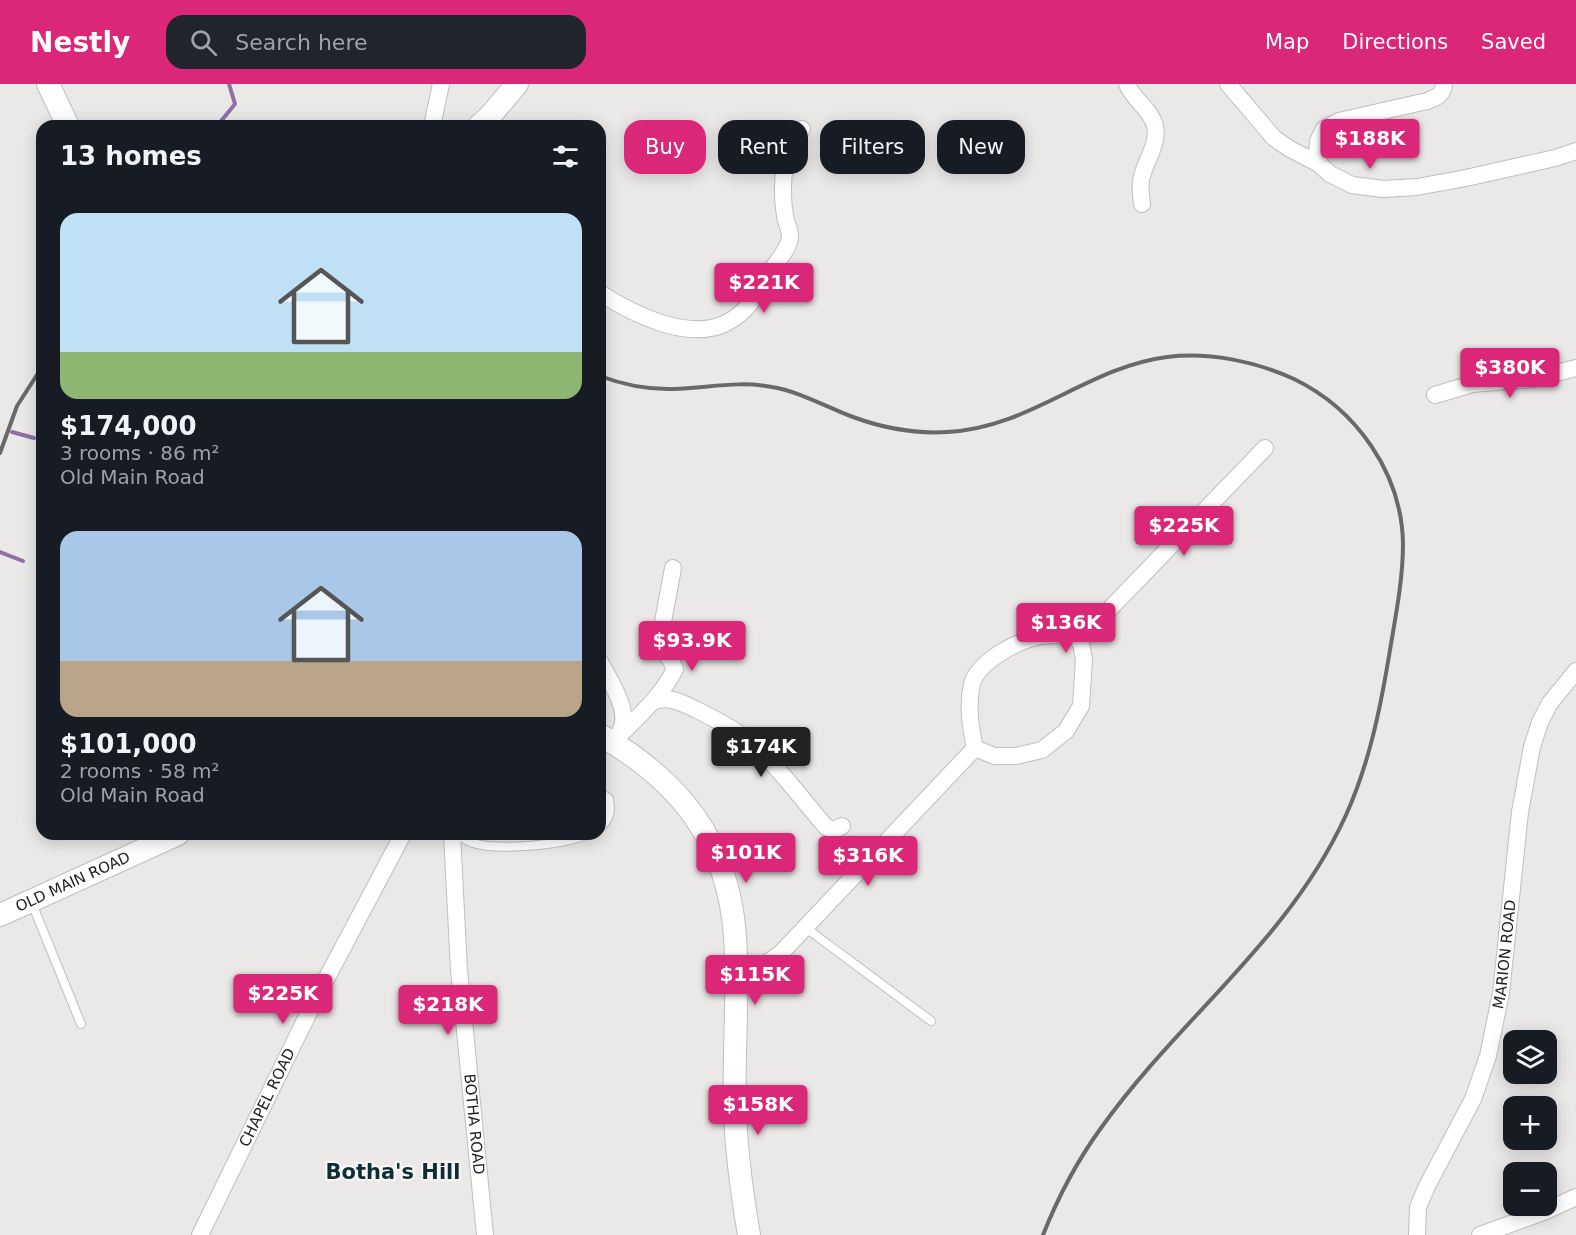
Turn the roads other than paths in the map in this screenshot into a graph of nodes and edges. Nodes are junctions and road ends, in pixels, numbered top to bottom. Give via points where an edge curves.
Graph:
1 (48, 84) edge
2 (441, 84) edge
3 (517, 84) edge
4 (1126, 84) edge
5 (1228, 84) edge
6 (1444, 84) edge
7 (65, 120) edge
8 (433, 120) edge
9 (486, 120) edge
10 (1576, 151) edge
11 (1319, 164) junction
12 (785, 174) edge
13 (1142, 204) dead end
14 (606, 296) edge
15 (1576, 368) edge
16 (1435, 394) dead end
17 (1265, 448) dead end
18 (673, 568) dead end
19 (1079, 641) junction
20 (1576, 671) edge
21 (606, 674) edge
22 (654, 701) junction
23 (608, 740) edge
24 (975, 748) junction
25 (606, 797) edge
26 (606, 822) edge
27 (842, 826) dead end
28 (151, 840) edge
29 (401, 840) edge
30 (454, 840) edge
31 (467, 840) edge
32 (569, 840) edge
33 (31, 901) junction
34 (0, 915) edge
35 (806, 928) junction
36 (735, 972) junction
37 (931, 1021) dead end
38 (81, 1024) dead end
39 (1576, 1197) edge
40 (200, 1235) edge
41 (485, 1235) edge
42 (749, 1235) edge
43 (1417, 1235) edge
44 (1480, 1235) edge

1 - 7 main road
2 - 8 street
3 - 9 main road
4 - 13 street via 1156,128 1140,184
5 - 11 street via 1274,138
6 - 11 street via 1439,96 1428,101 1339,121 1324,129 1318,141
10 - 11 street via 1466,178 1383,189 1352,185
12 - 14 street via 788,244 759,293 737,316 708,328 675,327
15 - 16 street via 1533,379 1472,384
17 - 19 street
18 - 22 street via 660,638 661,648 675,669
19 - 24 street via 1065,634 1040,636 1013,646 977,672 969,704
19 - 24 street via 1084,686 1081,706 1066,731 1042,750 1016,756 994,756
20 - 43 street, MARION ROAD via 1539,722 1520,812 1501,993 1488,1056 1473,1098 1418,1208
21 - 23 street via 623,712 621,733
22 - 23 street
22 - 27 street via 676,700 744,737 826,827 834,830
23 - 36 main road via 632,754 674,789 707,837 719,862 730,904
24 - 35 street
25 - 26 lane via 611,810
28 - 33 main road, OLD MAIN ROAD
29 - 40 street, CHAPEL ROAD via 313,1004
30 - 41 street, BOTHA ROAD via 459,970
31 - 32 lane via 495,846
33 - 34 main road, OLD MAIN ROAD
33 - 38 lane
35 - 36 street via 759,968
35 - 37 lane
36 - 42 main road via 735,1109
39 - 44 street

